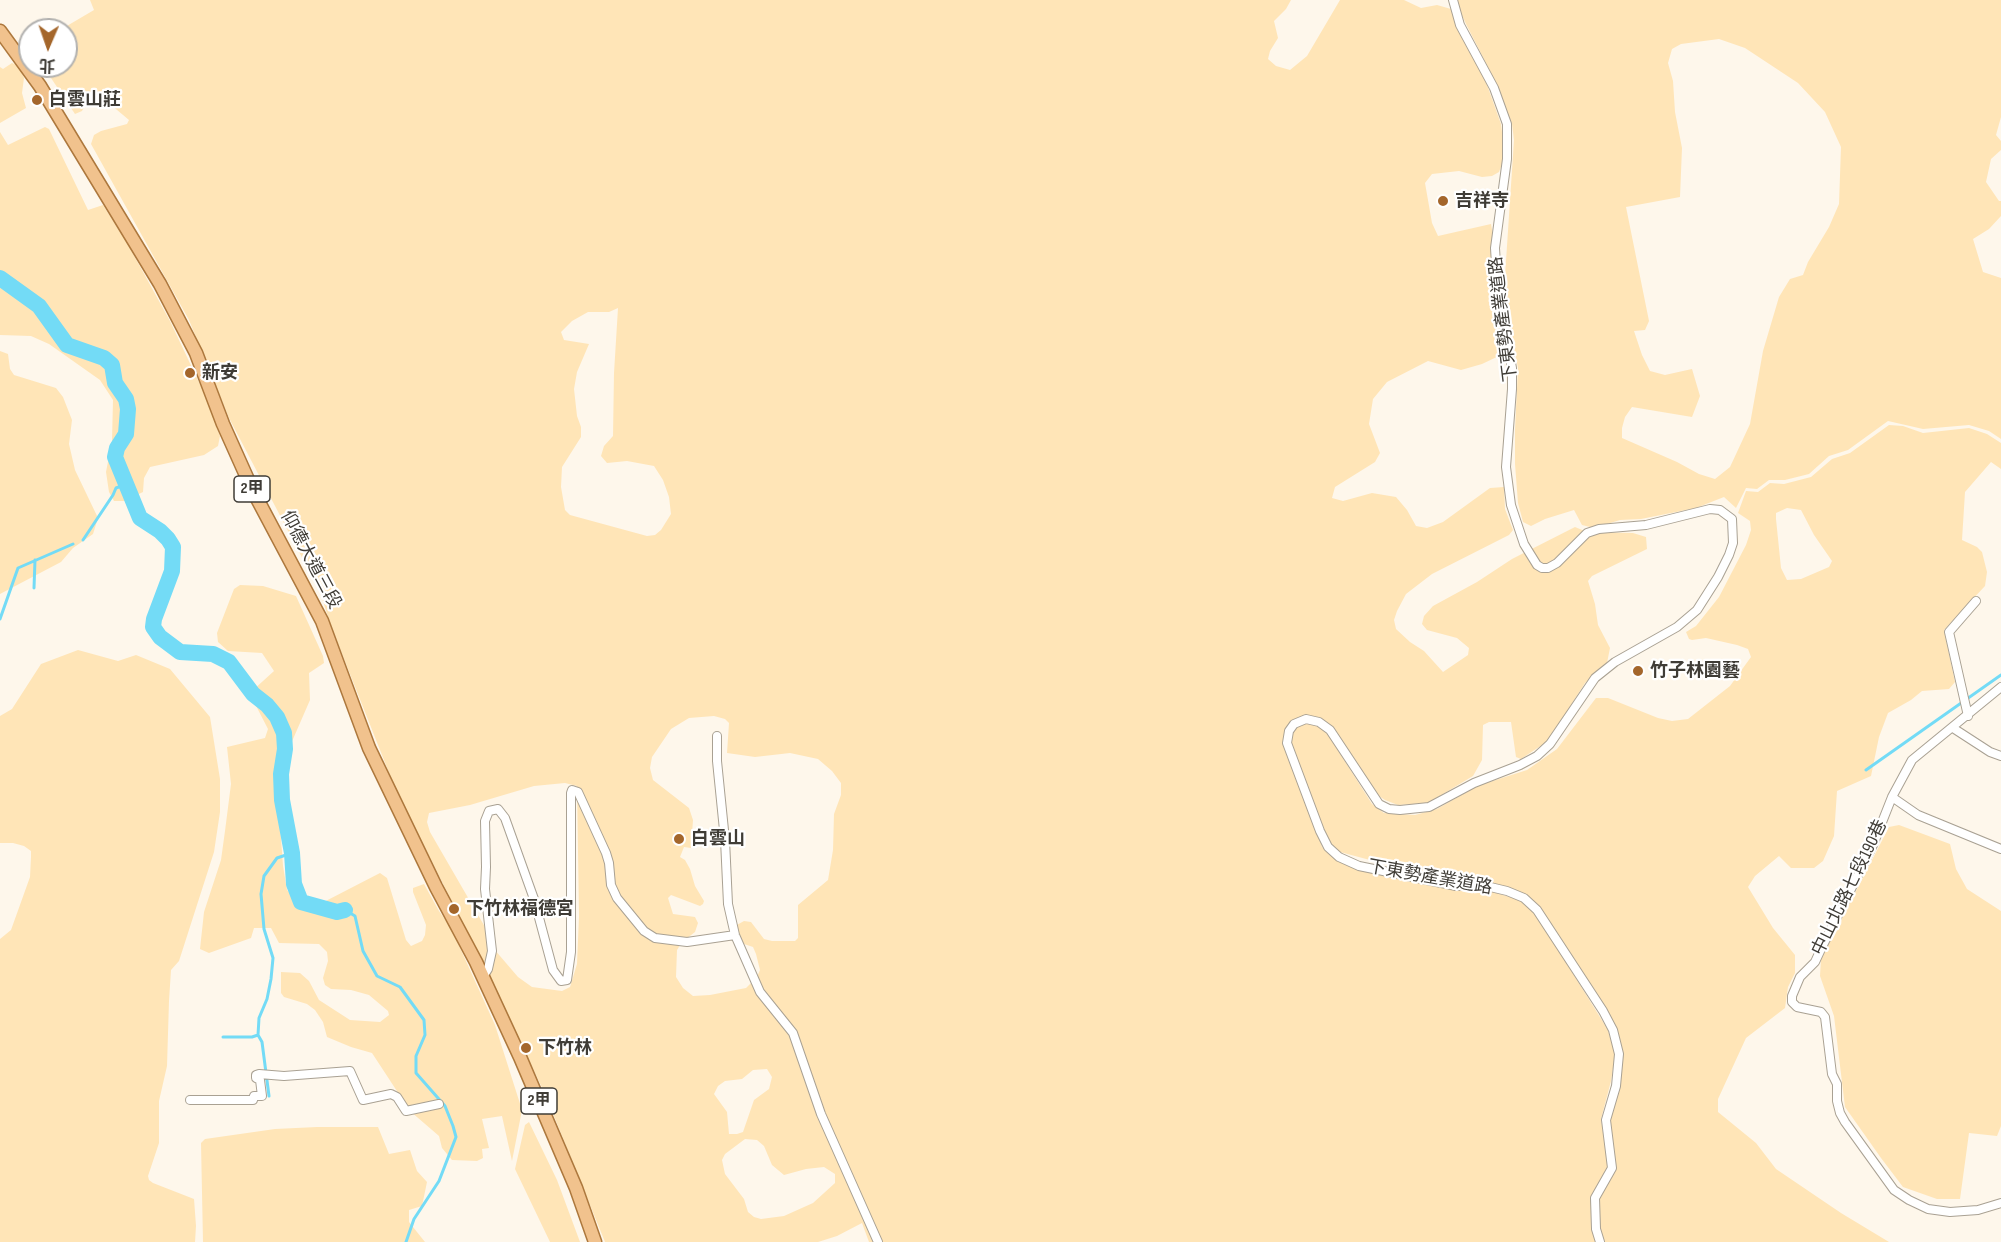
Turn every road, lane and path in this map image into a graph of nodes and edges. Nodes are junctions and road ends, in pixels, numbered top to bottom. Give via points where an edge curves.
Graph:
1 (1452, 0) edge
2 (0, 31) edge
3 (1976, 601) dead end
4 (2001, 687) edge
5 (1968, 716) junction
6 (1953, 728) junction
7 (717, 736) dead end
8 (2001, 756) edge
9 (1892, 797) junction
10 (2001, 849) edge
11 (735, 935) junction
12 (483, 977) junction
13 (190, 1100) dead end
14 (439, 1104) dead end
15 (2001, 1203) edge
16 (595, 1242) edge
17 (878, 1242) edge
18 (1600, 1242) edge

1 - 18 street, 下東勢產業道路 via 1507,124 1509,144 1495,248 1498,296 1512,368 1506,467 1511,505 1524,544 1532,559 1548,568 1587,534 1599,529 1646,525 1710,509 1720,510 1732,519 1733,543 1697,610 1677,627 1615,662 1595,678 1538,756 1429,807 1400,810 1379,804 1330,730 1319,722 1306,719 1294,724 1287,743 1328,847 1359,866 1456,886 1482,885 1524,898 1537,910 1603,1011 1619,1054 1616,1086 1606,1120 1612,1168 1595,1198
2 - 12 main road, 仰德大道三段 / 2甲 via 40,86 160,284 196,353 253,491 322,621 369,748
3 - 5 street via 1949,632
4 - 5 street, 中山北路七段190巷
5 - 6 street, 中山北路七段190巷
6 - 8 street
6 - 9 street, 中山北路七段190巷 via 1912,760
7 - 11 street via 728,904
9 - 10 street via 1918,815
9 - 15 street, 中山北路七段190巷 via 1873,845 1815,962 1800,977 1792,1002 1825,1017 1837,1101 1845,1122 1894,1190 1928,1209 1950,1212
11 - 12 street via 687,942 655,938 644,931 617,898 606,853 584,802 572,790 571,952 567,980 561,981 553,970 534,899 506,818 498,809 489,811 485,820 485,889 492,951
11 - 17 street via 760,992 793,1033 821,1114
12 - 16 main road, 2甲 via 576,1188
13 - 14 street via 253,1100 254,1096 262,1096 260,1080 256,1078 259,1074 350,1071 363,1100 391,1094 406,1111

